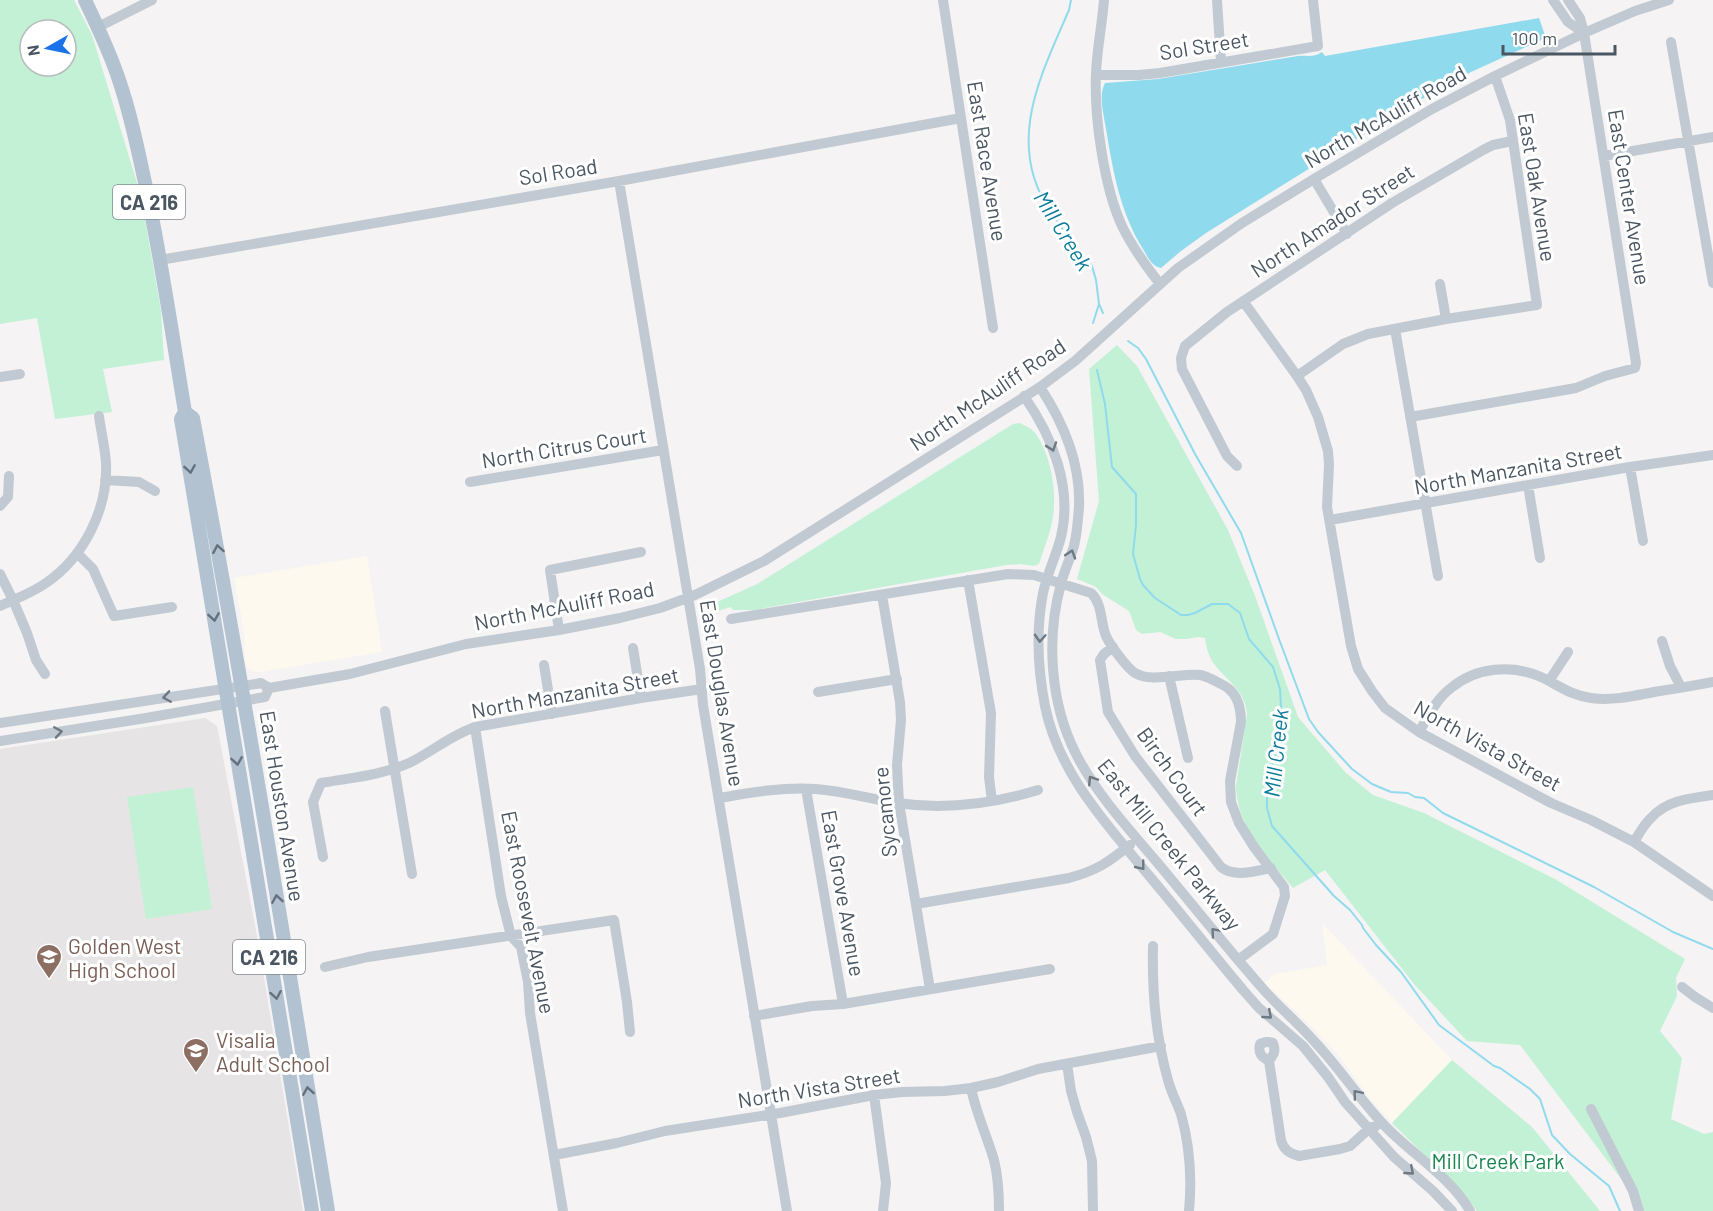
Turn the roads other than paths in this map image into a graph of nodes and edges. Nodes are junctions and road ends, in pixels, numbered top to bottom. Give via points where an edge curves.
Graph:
1 (85, 0) edge
2 (152, 0) edge
3 (944, 0) edge
4 (1104, 0) edge
5 (1217, 0) edge
6 (1313, 0) edge
7 (1553, 0) edge
8 (1568, 0) edge
9 (1669, 0) edge
10 (98, 27) junction
11 (1584, 33) junction
12 (1671, 42) dead end
13 (1221, 62) junction
14 (1096, 75) junction
15 (1495, 76) junction
16 (962, 118) junction
17 (1713, 137) edge
18 (1512, 141) junction
19 (1689, 141) junction
20 (1604, 156) junction
21 (1314, 179) junction
22 (619, 181) junction
23 (1347, 234) junction
24 (160, 260) junction
25 (1713, 283) edge
26 (1160, 284) junction
27 (1440, 284) dead end
28 (1243, 301) junction
29 (1446, 319) junction
30 (993, 328) dead end
31 (1395, 329) junction
32 (20, 374) dead end
33 (0, 376) edge
34 (1297, 376) junction
35 (1040, 387) junction
36 (1024, 396) junction
37 (185, 412) junction
38 (99, 416) dead end
39 (1410, 417) junction
40 (663, 450) junction
41 (1713, 455) edge
42 (1237, 466) dead end
43 (1630, 467) junction
44 (9, 477) dead end
45 (105, 480) junction
46 (471, 482) dead end
47 (1528, 485) junction
48 (155, 491) dead end
49 (1425, 504) junction
50 (0, 506) edge
51 (1330, 520) junction
52 (1644, 541) dead end
53 (641, 552) dead end
54 (77, 553) junction
55 (1540, 558) dead end
56 (0, 574) edge
57 (1438, 576) dead end
58 (1047, 579) junction
59 (968, 580) junction
60 (1061, 583) junction
61 (882, 595) junction
62 (688, 598) junction
63 (13, 600) junction
64 (0, 606) edge
65 (172, 607) dead end
66 (731, 619) dead end
67 (559, 630) junction
68 (1662, 641) dead end
69 (1113, 647) junction
70 (633, 648) dead end
71 (1568, 652) dead end
72 (544, 665) dead end
73 (45, 674) dead end
74 (1169, 676) junction
75 (897, 679) junction
76 (1549, 681) junction
77 (1713, 682) edge
78 (242, 686) junction
79 (1681, 687) junction
80 (225, 688) junction
81 (269, 688) junction
82 (702, 689) junction
83 (818, 692) dead end
84 (641, 698) junction
85 (244, 700) junction
86 (227, 703) junction
87 (385, 711) dead end
88 (552, 714) junction
89 (0, 723) edge
90 (476, 727) junction
91 (1419, 732) junction
92 (0, 741) edge
93 (1188, 758) dead end
94 (394, 768) junction
95 (806, 789) junction
96 (1038, 790) dead end
97 (1713, 795) edge
98 (720, 798) junction
99 (992, 801) junction
100 (899, 803) junction
101 (1138, 839) junction
102 (1634, 842) junction
103 (1126, 848) junction
104 (323, 857) dead end
105 (1271, 868) junction
106 (412, 874) dead end
107 (1713, 896) edge
108 (916, 904) junction
109 (511, 936) junction
110 (1153, 946) dead end
111 (1238, 960) junction
112 (326, 968) dead end
113 (1050, 969) dead end
114 (1682, 987) dead end
115 (930, 989) junction
116 (843, 1004) junction
117 (1713, 1008) edge
118 (754, 1016) junction
119 (630, 1032) dead end
120 (1161, 1046) junction
121 (1269, 1061) dead end
122 (1067, 1064) junction
123 (971, 1088) junction
124 (874, 1095) junction
125 (295, 1107) junction
126 (1591, 1109) dead end
127 (771, 1114) junction
128 (1369, 1129) junction
129 (1401, 1143) junction
130 (554, 1155) junction
131 (312, 1211) edge
132 (320, 1211) edge
133 (328, 1211) edge
134 (563, 1211) edge
135 (787, 1211) edge
136 (883, 1211) edge
137 (999, 1211) edge
138 (1093, 1211) edge
139 (1189, 1211) edge
140 (1452, 1211) edge
141 (1470, 1211) edge
142 (1639, 1211) edge

1 - 10 main road, East Houston Avenue / CA 216
2 - 10 street
3 - 16 street, East Race Avenue
4 - 14 street
5 - 13 street
6 - 13 street, Sol Street via 1318,45
7 - 11 street via 1568,22
8 - 11 street, East Center Avenue
9 - 11 street, North McAuliff Road
10 - 24 main road, East Houston Avenue / CA 216 via 128,110
11 - 15 street, North McAuliff Road
11 - 20 street, East Center Avenue
12 - 19 street
13 - 14 street, Sol Street via 1139,75
14 - 26 street via 1097,115 1113,201 1122,226
15 - 18 street, East Oak Avenue via 1510,120
15 - 21 street, North McAuliff Road via 1422,114
16 - 22 street, Sol Road
16 - 30 street, East Race Avenue
17 - 19 street
18 - 23 street, North Amador Street via 1474,154
18 - 29 street, East Oak Avenue via 1537,305
19 - 20 street
19 - 25 street
20 - 39 street, East Center Avenue via 1635,368 1576,388
21 - 23 street
21 - 26 street, North McAuliff Road via 1210,245
22 - 24 street, Sol Road
22 - 40 street, East Douglas Avenue
23 - 28 street, North Amador Street
24 - 37 main road, East Houston Avenue / CA 216
26 - 35 street, North McAuliff Road via 1075,361
27 - 29 street
28 - 34 street, North Vista Street
28 - 42 street, North Amador Street via 1185,346 1181,358 1182,369 1227,456
29 - 31 street
31 - 34 street via 1343,344
31 - 39 street
32 - 33 street
34 - 51 street, North Vista Street via 1312,401 1325,441
35 - 36 street, North McAuliff Road
60 -> 35 street, East Mill Creek Parkway via 1077,527 1078,485 1059,418
36 -> 58 street, East Mill Creek Parkway via 1052,444 1064,501 1061,535
36 - 62 street, North McAuliff Road via 764,561
78 -> 37 main road, East Houston Avenue / CA 216 via 193,418
37 -> 80 main road, East Houston Avenue / CA 216 via 181,419
38 - 45 street
39 - 49 street
40 - 46 street, North Citrus Court
40 - 62 street, East Douglas Avenue
41 - 43 street, North Manzanita Street
43 - 47 street, North Manzanita Street
43 - 52 street
44 - 50 street via 8,497
45 - 48 street via 139,482
45 - 54 street via 90,534
47 - 49 street, North Manzanita Street
47 - 55 street
49 - 51 street, North Manzanita Street
49 - 57 street
51 - 91 street, North Vista Street via 1358,669 1385,708
53 - 67 street via 550,570
54 - 63 street via 46,583
54 - 65 street via 93,569 114,616
56 - 63 street
58 - 59 street via 1020,573
58 - 60 street
58 -> 103 street, East Mill Creek Parkway via 1039,656 1050,726 1071,773
59 - 61 street
59 - 99 street via 991,714
60 - 69 street via 1095,596
101 -> 60 street, East Mill Creek Parkway via 1087,773 1061,712 1052,642
61 - 66 street
61 - 75 street, Sycamore
62 - 67 street, North McAuliff Road via 632,615
62 - 82 street, East Douglas Avenue
63 - 64 street
63 - 73 street
67 - 81 street, North McAuliff Road via 466,644 350,674
68 - 79 street
69 - 74 street via 1136,674
69 - 105 street, Birch Court via 1100,660 1108,712 1135,756 1227,872
70 - 84 street
71 - 76 street
72 - 88 street
74 - 93 street
74 - 105 street via 1201,675 1227,686 1238,698 1241,722 1230,781 1231,802 1239,823
75 - 83 street
75 - 100 street, Sycamore via 901,720
76 - 79 street via 1570,693 1611,700
76 - 91 street via 1520,669 1495,669 1470,676 1450,688
77 - 79 street
78 - 80 street, North McAuliff Road
78 - 81 street, North McAuliff Road via 261,683
78 - 85 main road, East Houston Avenue / CA 216
80 - 86 main road, East Houston Avenue / CA 216
80 -> 89 street, North McAuliff Road
81 - 85 street, North McAuliff Road via 265,697
82 - 84 street, North Manzanita Street
82 - 98 street, East Douglas Avenue
84 - 88 street, North Manzanita Street
85 - 86 street, North McAuliff Road
133 -> 85 main road, East Houston Avenue / CA 216
92 -> 86 street, North McAuliff Road
86 -> 125 main road, East Houston Avenue / CA 216
87 - 94 street
88 - 90 street, North Manzanita Street
90 - 94 street, North Manzanita Street
90 - 109 street, East Roosevelt Avenue via 501,897
91 - 102 street, North Vista Street via 1551,803
94 - 104 street, North Manzanita Street via 321,783 313,802
94 - 106 street
95 - 98 street via 774,789
95 - 100 street
95 - 116 street, East Grove Avenue
96 - 99 street
97 - 102 street via 1663,807
98 - 118 street, East Douglas Avenue
99 - 100 street via 948,806
100 - 108 street, Sycamore
101 - 103 street
111 -> 101 street, East Mill Creek Parkway
102 - 107 street, North Vista Street
103 - 108 street via 1089,873
103 -> 128 street, East Mill Creek Parkway via 1243,990 1303,1046
105 - 111 street via 1284,887 1285,896 1273,934
108 - 115 street, Sycamore
109 - 112 street via 368,957
109 - 119 street via 614,920
109 - 130 street, East Roosevelt Avenue via 521,947 528,982
110 - 120 street via 1152,981
129 -> 111 street, East Mill Creek Parkway via 1319,1046
113 - 115 street
114 - 117 street
115 - 116 street
116 - 118 street
118 - 127 street, East Douglas Avenue
120 - 122 street, North Vista Street
120 - 139 street via 1186,1135
121 - 128 street via 1281,1140 1286,1150 1299,1156 1340,1149 1350,1146
122 - 123 street, North Vista Street
122 - 138 street via 1092,1161
123 - 124 street, North Vista Street
123 - 137 street via 994,1161
124 - 127 street, North Vista Street
124 - 136 street via 886,1183
125 - 131 main road, East Houston Avenue / CA 216
125 - 132 main road via 301,1109 305,1118
126 - 142 street via 1633,1191
127 - 130 street, North Vista Street
127 - 135 street, East Douglas Avenue
128 - 129 street via 1374,1126
128 -> 140 street, East Mill Creek Parkway
129 - 141 street, East Mill Creek Parkway via 1450,1185
130 - 134 street, East Roosevelt Avenue

